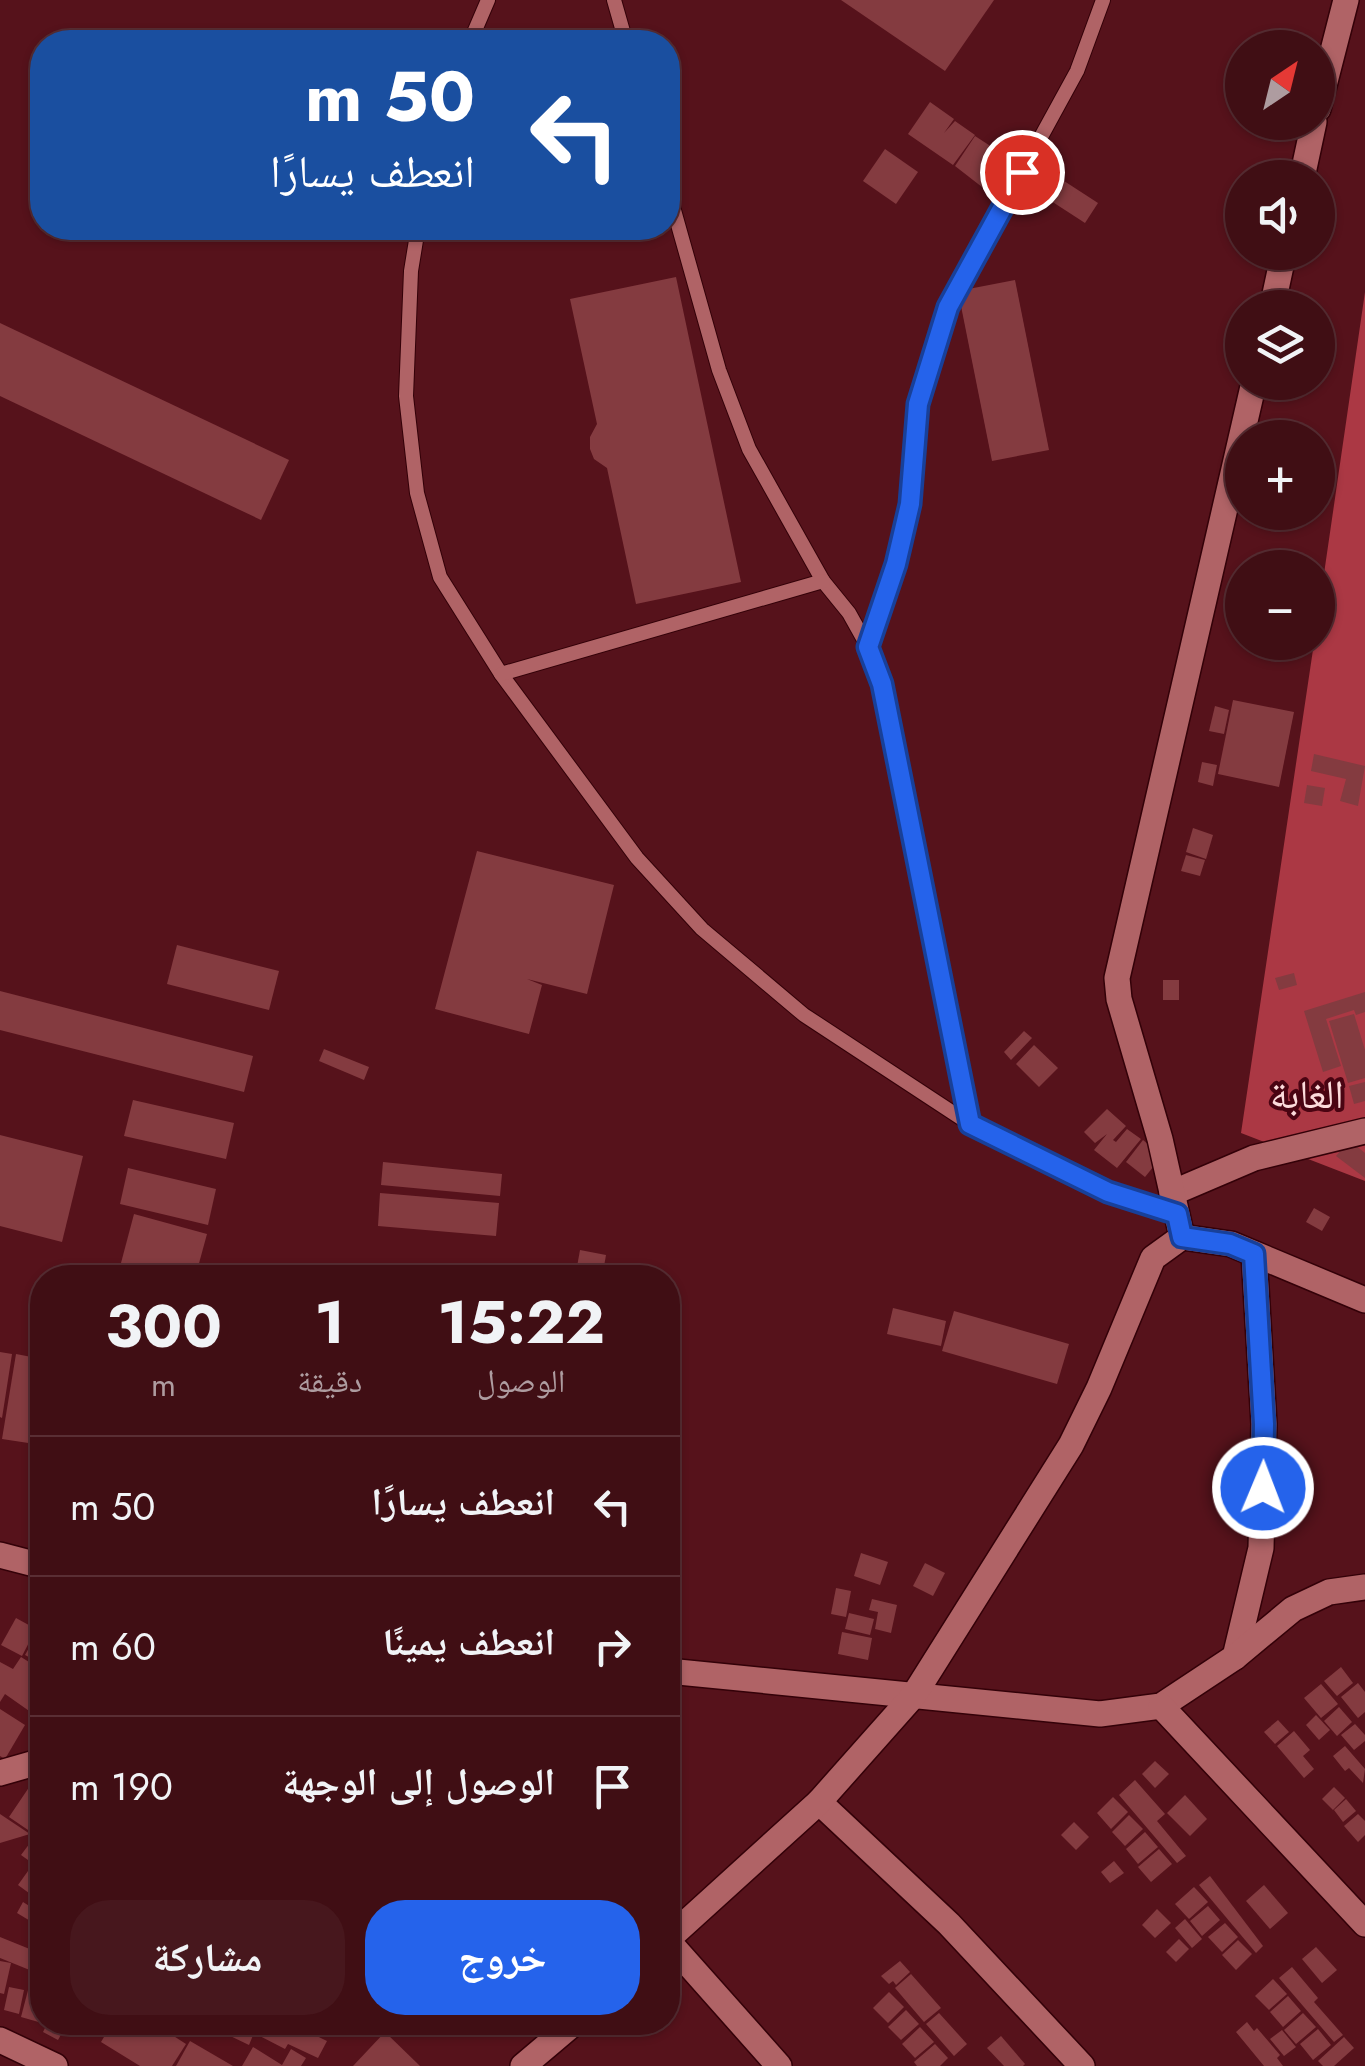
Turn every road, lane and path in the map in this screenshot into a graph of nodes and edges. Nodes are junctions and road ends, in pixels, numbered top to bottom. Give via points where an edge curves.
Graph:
1 (488, 0) edge
2 (614, 0) edge
3 (1102, 0) edge
4 (1346, 0) edge
5 (475, 30) edge
6 (623, 30) edge
7 (1335, 43) edge
8 (680, 232) edge
9 (416, 240) edge
10 (1250, 400) edge
11 (822, 581) junction
12 (868, 647) junction
13 (501, 674) junction
14 (970, 1124) junction
15 (1365, 1132) edge
16 (1177, 1215) junction
17 (1254, 1254) junction
18 (1365, 1300) edge
19 (0, 1555) edge
20 (30, 1563) edge
21 (1365, 1587) edge
22 (1235, 1656) junction
23 (680, 1672) edge
24 (914, 1695) junction
25 (1161, 1706) junction
26 (30, 1764) edge
27 (0, 1773) edge
28 (819, 1802) junction
29 (1365, 1924) edge
30 (680, 1929) edge
31 (680, 1954) edge
32 (560, 2035) edge
33 (0, 2040) edge
34 (55, 2066) edge
35 (523, 2066) edge
36 (779, 2066) edge
37 (1082, 2066) edge

1 - 5 lane
2 - 6 lane
3 - 12 lane via 1077,71 948,307 918,404 910,504 896,564
4 - 7 street
8 - 11 lane via 749,449
9 - 13 lane via 406,396 417,492 440,577
10 - 16 street via 1117,978
11 - 12 lane
11 - 13 lane
12 - 14 lane via 882,684
13 - 14 lane via 637,858 702,929 804,1015
14 - 16 lane via 1108,1192
15 - 16 street via 1254,1158
16 - 17 street
16 - 24 street via 1070,1445
17 - 18 street
17 - 22 street via 1264,1424 1261,1548
19 - 20 street
21 - 22 street via 1329,1592 1292,1609
22 - 25 street
23 - 24 street
24 - 25 street via 1100,1714
24 - 28 street
25 - 29 street
26 - 27 street
28 - 30 street
28 - 37 street via 949,1924
31 - 36 street
32 - 35 street
33 - 34 street

